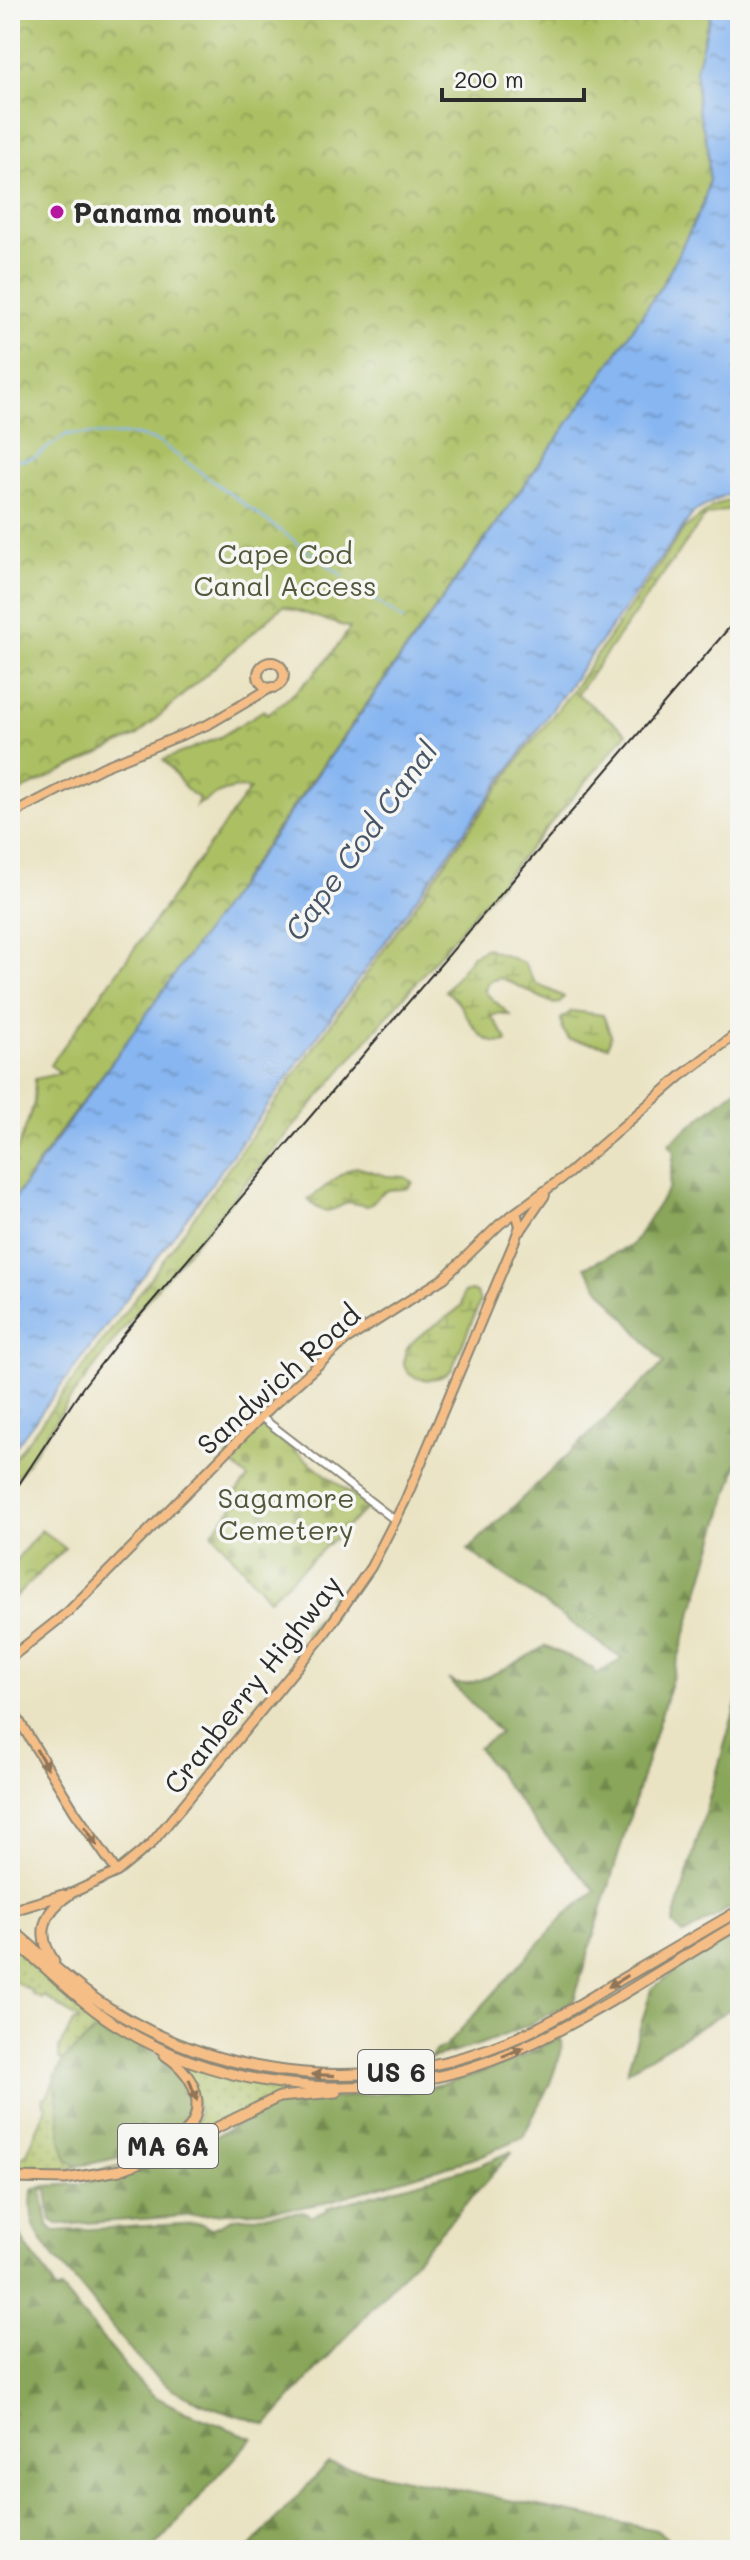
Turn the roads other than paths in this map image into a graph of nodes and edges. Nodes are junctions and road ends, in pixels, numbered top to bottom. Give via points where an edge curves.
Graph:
1 (259, 677) junction
2 (272, 687) junction
3 (245, 702) junction
4 (10, 815) edge
5 (740, 1031) edge
6 (553, 1185) junction
7 (516, 1212) junction
8 (515, 1240) junction
9 (261, 1417) junction
10 (396, 1521) junction
11 (10, 1658) edge
12 (10, 1706) edge
13 (117, 1872) junction
14 (70, 1894) junction
15 (740, 1910) edge
16 (10, 1911) edge
17 (740, 1923) edge
18 (10, 1928) edge
19 (10, 1938) edge
20 (64, 1975) junction
21 (139, 2038) junction
22 (398, 2083) junction
23 (10, 2171) edge
24 (24, 2176) junction
25 (10, 2178) edge

1 - 2 main road
1 - 2 main road via 264,664 279,664 283,680
1 - 3 main road
2 - 3 main road
3 - 4 main road via 209,724 111,763
5 - 6 main road, Sandwich Road
6 - 7 main road, Sandwich Road
6 - 8 main road, Cranberry Highway
7 - 8 main road, Cranberry Highway via 520,1226
7 - 9 main road, Sandwich Road via 444,1278 354,1333
8 - 10 main road, Cranberry Highway
9 - 10 street
9 - 11 main road, Sandwich Road via 68,1612
10 - 13 main road, Cranberry Highway via 327,1630 159,1837
12 -> 13 main road
13 - 14 main road, Cranberry Highway
14 - 16 highway
14 - 20 highway via 50,1910 43,1931 49,1953
15 -> 20 highway, US 6 via 524,2035 459,2059 390,2072 303,2074 217,2057 122,2016
22 -> 17 highway, US 6 via 473,2067 522,2048
18 - 20 highway, US 6
19 - 21 highway, US 6 via 86,2005
21 - 22 highway, US 6 via 204,2065 272,2082 342,2087
21 -> 24 highway, MA 6A via 176,2063 192,2084 197,2112 188,2132 164,2148 117,2165
22 - 24 highway via 279,2097 130,2166 74,2178
23 - 24 highway, MA 6A
24 - 25 highway

